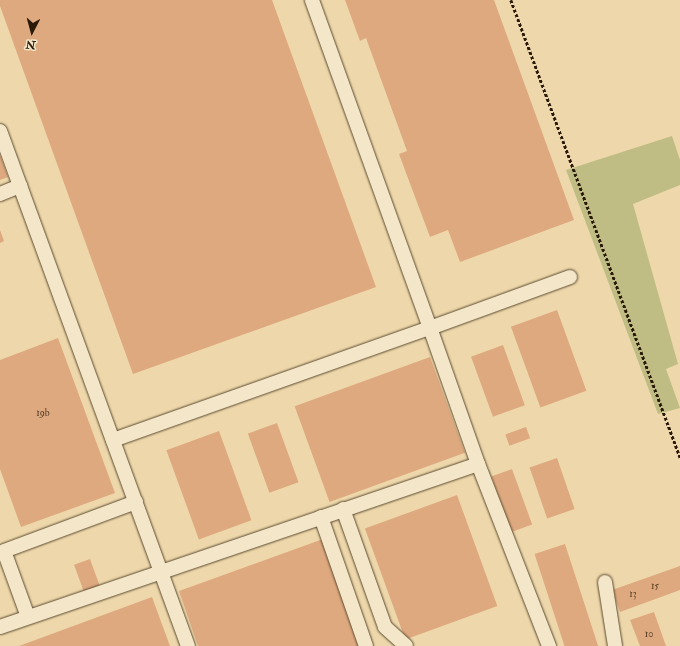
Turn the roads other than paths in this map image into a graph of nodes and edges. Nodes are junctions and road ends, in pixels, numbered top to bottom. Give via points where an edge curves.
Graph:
1 (312, 0) edge
2 (0, 131) edge
3 (20, 186) junction
4 (0, 194) edge
5 (570, 277) dead end
6 (430, 328) junction
7 (113, 440) junction
8 (478, 464) junction
9 (136, 502) junction
10 (343, 509) junction
11 (321, 517) junction
12 (161, 571) junction
13 (605, 582) dead end
14 (28, 617) junction
15 (0, 627) edge
16 (188, 646) edge
17 (366, 646) edge
18 (406, 646) edge
19 (549, 646) edge
20 (615, 646) edge

1 - 6 street
2 - 3 street
3 - 4 street
3 - 7 street
5 - 6 street
6 - 7 street
6 - 8 street
7 - 9 street
8 - 10 street
8 - 19 street
9 - 12 street
9 - 14 street via 4,551
10 - 11 street
10 - 18 street via 385,627
11 - 12 street
11 - 17 street
12 - 14 street
12 - 16 street
13 - 20 street
14 - 15 street

